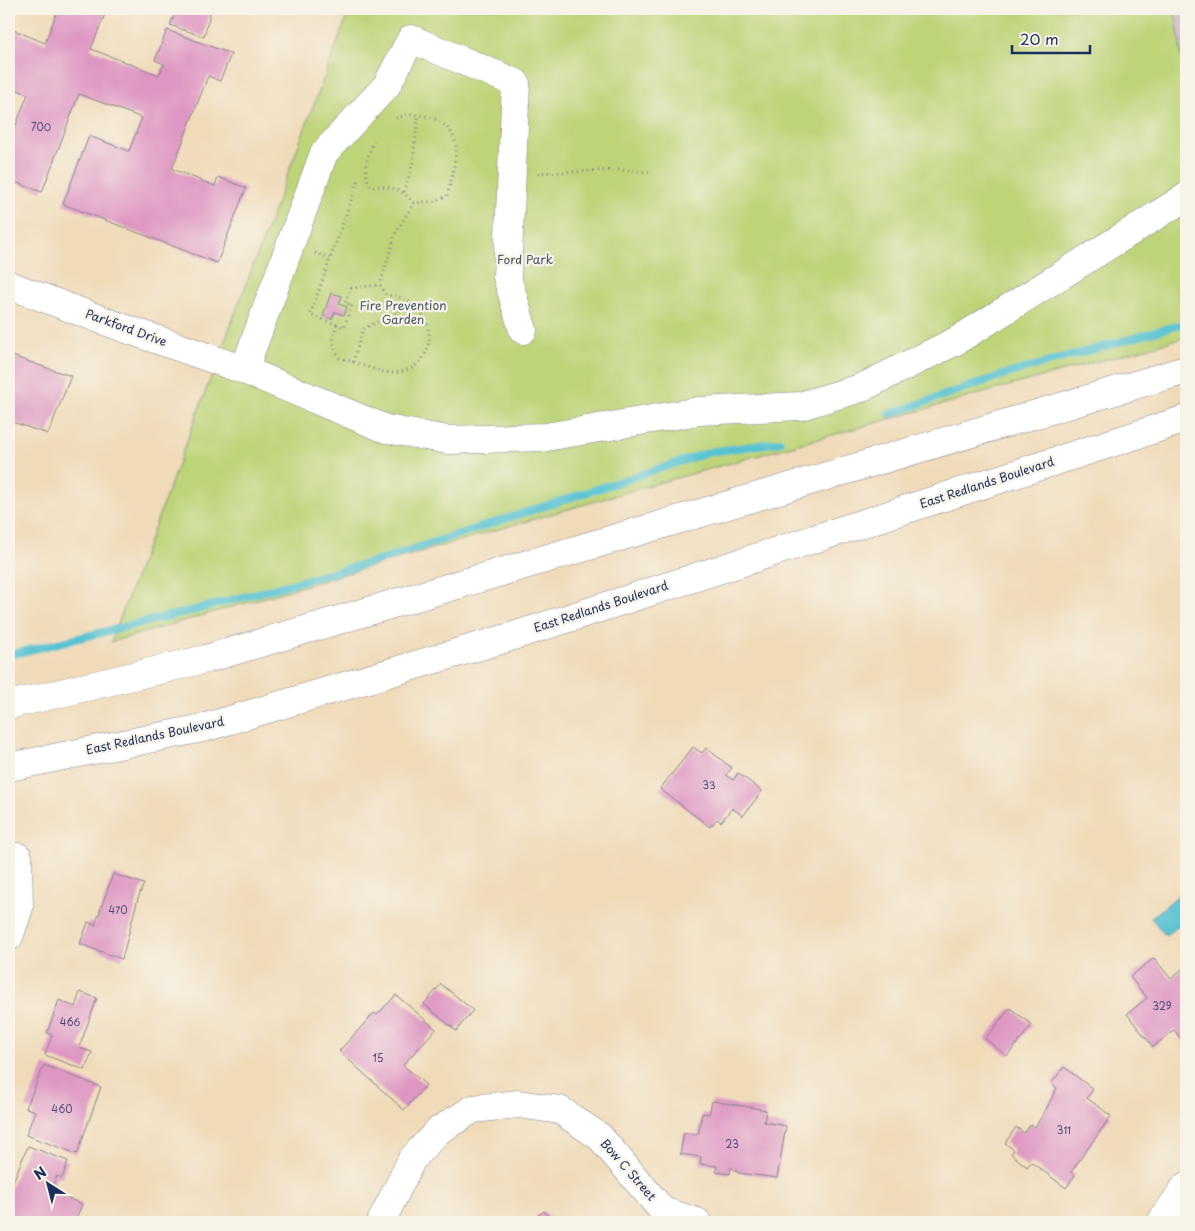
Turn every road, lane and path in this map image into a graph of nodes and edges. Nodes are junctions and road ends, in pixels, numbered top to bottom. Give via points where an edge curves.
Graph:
1 (418, 116) junction
2 (389, 123) dead end
3 (379, 135) dead end
4 (653, 172) dead end
5 (512, 173) junction
6 (358, 182) dead end
7 (404, 192) junction
8 (1186, 197) edge
9 (414, 203) junction
10 (9, 285) edge
11 (380, 285) junction
12 (414, 304) junction
13 (337, 324) junction
14 (523, 330) dead end
15 (353, 362) junction
16 (244, 370) junction
17 (1186, 370) edge
18 (1186, 419) edge
19 (9, 706) edge
20 (9, 767) edge
21 (18, 857) dead end
22 (9, 937) edge
23 (1186, 1186) edge
24 (381, 1222) edge
25 (697, 1222) edge
26 (1161, 1222) edge

1 - 2 path via 409,115
1 - 7 path via 413,162
1 - 9 path via 437,119 451,132 456,146 447,196
3 - 7 path via 368,156 369,184
4 - 5 path
5 - 14 main road via 507,277
5 - 16 main road via 516,83 414,31 387,85 324,153
6 - 13 path via 310,315
7 - 9 path
8 - 16 main road, Parkford Drive via 956,341 862,388 800,406 699,411 546,437 448,440 386,429
9 - 11 path via 396,232
10 - 16 main road, Parkford Drive
11 - 12 path via 386,295 399,295
11 - 13 path via 352,288 345,303 352,305 344,327
12 - 15 path via 364,329
12 - 15 path via 422,312 430,333 426,354 418,364 408,370 390,373
13 - 15 path via 333,339 335,351 340,358
17 - 19 main road via 206,659
18 - 20 main road, East Redlands Boulevard via 507,638 203,728
21 - 22 main road via 20,908
23 - 26 main road
24 - 25 main road, Bow C Street via 412,1160 438,1130 473,1109 518,1104 560,1110 576,1120 600,1137 663,1211

